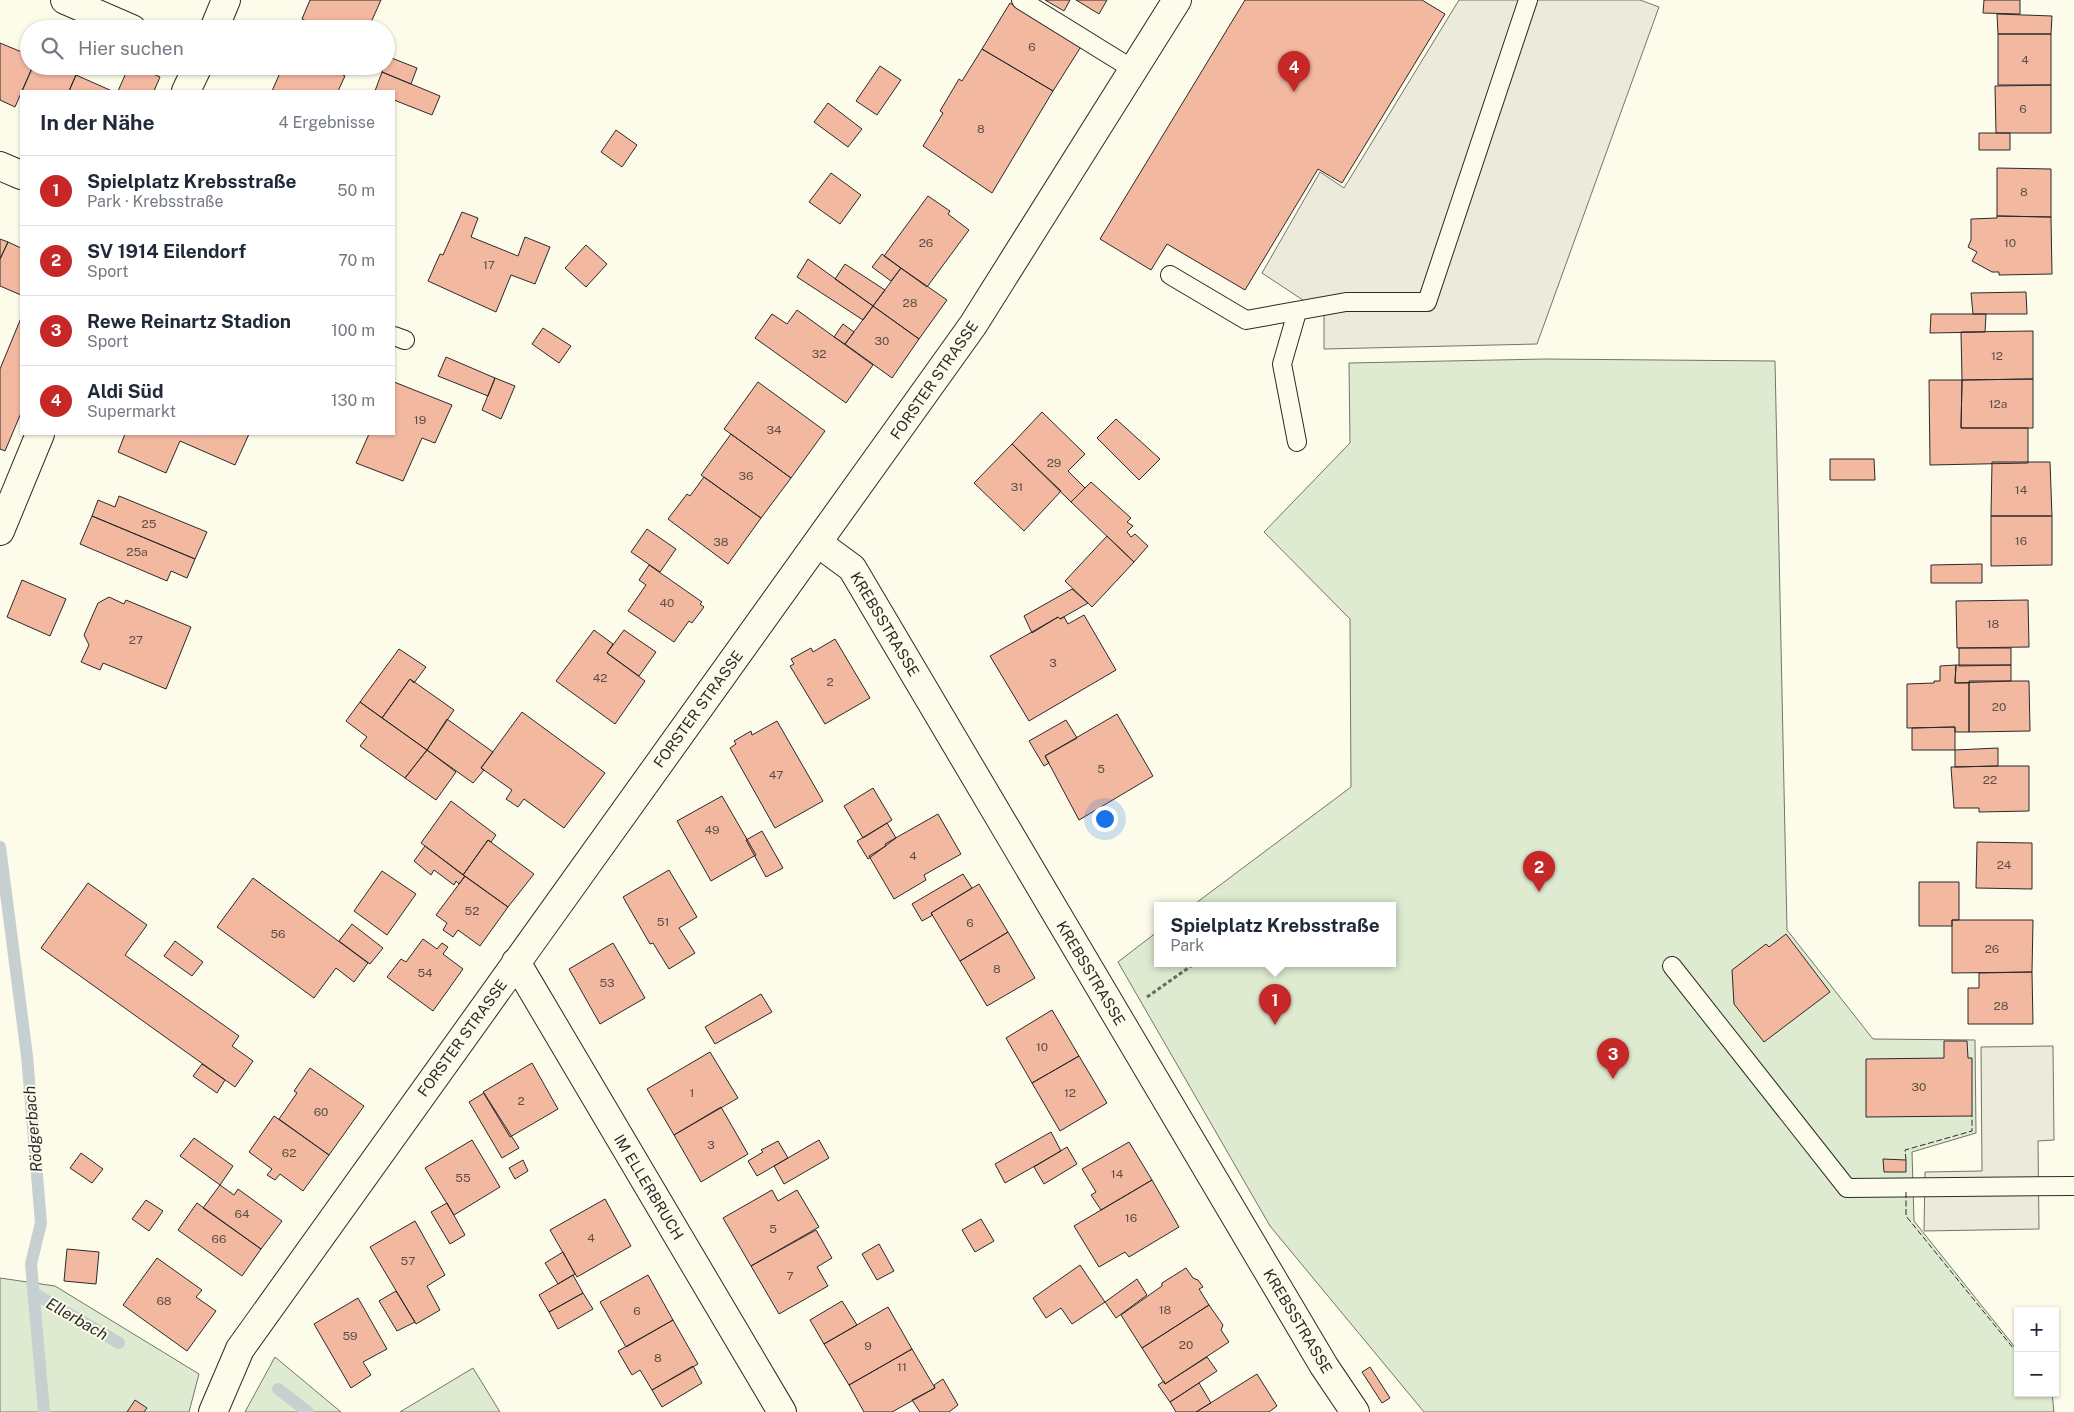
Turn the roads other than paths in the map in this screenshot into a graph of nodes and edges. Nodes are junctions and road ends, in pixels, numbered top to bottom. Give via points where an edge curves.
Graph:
1 (65, 0) edge
2 (226, 0) edge
3 (1021, 0) edge
4 (1176, 0) edge
5 (1528, 0) edge
6 (111, 20) edge
7 (218, 20) edge
8 (1134, 70) junction
9 (194, 75) edge
10 (186, 90) edge
11 (0, 166) edge
12 (20, 175) edge
13 (1170, 275) dead end
14 (1297, 312) junction
15 (40, 435) edge
16 (1297, 442) dead end
17 (0, 531) edge
18 (818, 543) junction
19 (516, 962) junction
20 (1672, 966) dead end
21 (2074, 1186) edge
22 (214, 1412) edge
23 (782, 1412) edge
24 (1355, 1412) edge

1 - 6 street
2 - 7 street
3 - 8 lane
4 - 8 street, FORSTER STRASSE
5 - 14 lane via 1427,302 1346,302
8 - 18 street, FORSTER STRASSE via 973,325
9 - 10 street
11 - 12 street
13 - 14 lane via 1246,320
14 - 16 lane via 1282,364
15 - 17 street
18 - 19 street, FORSTER STRASSE
18 - 24 street, KREBSSTRASSE via 852,568 1324,1366
19 - 22 street, FORSTER STRASSE via 240,1349 216,1400
19 - 23 street, IM ELLERBRUCH
20 - 21 lane via 1847,1188

